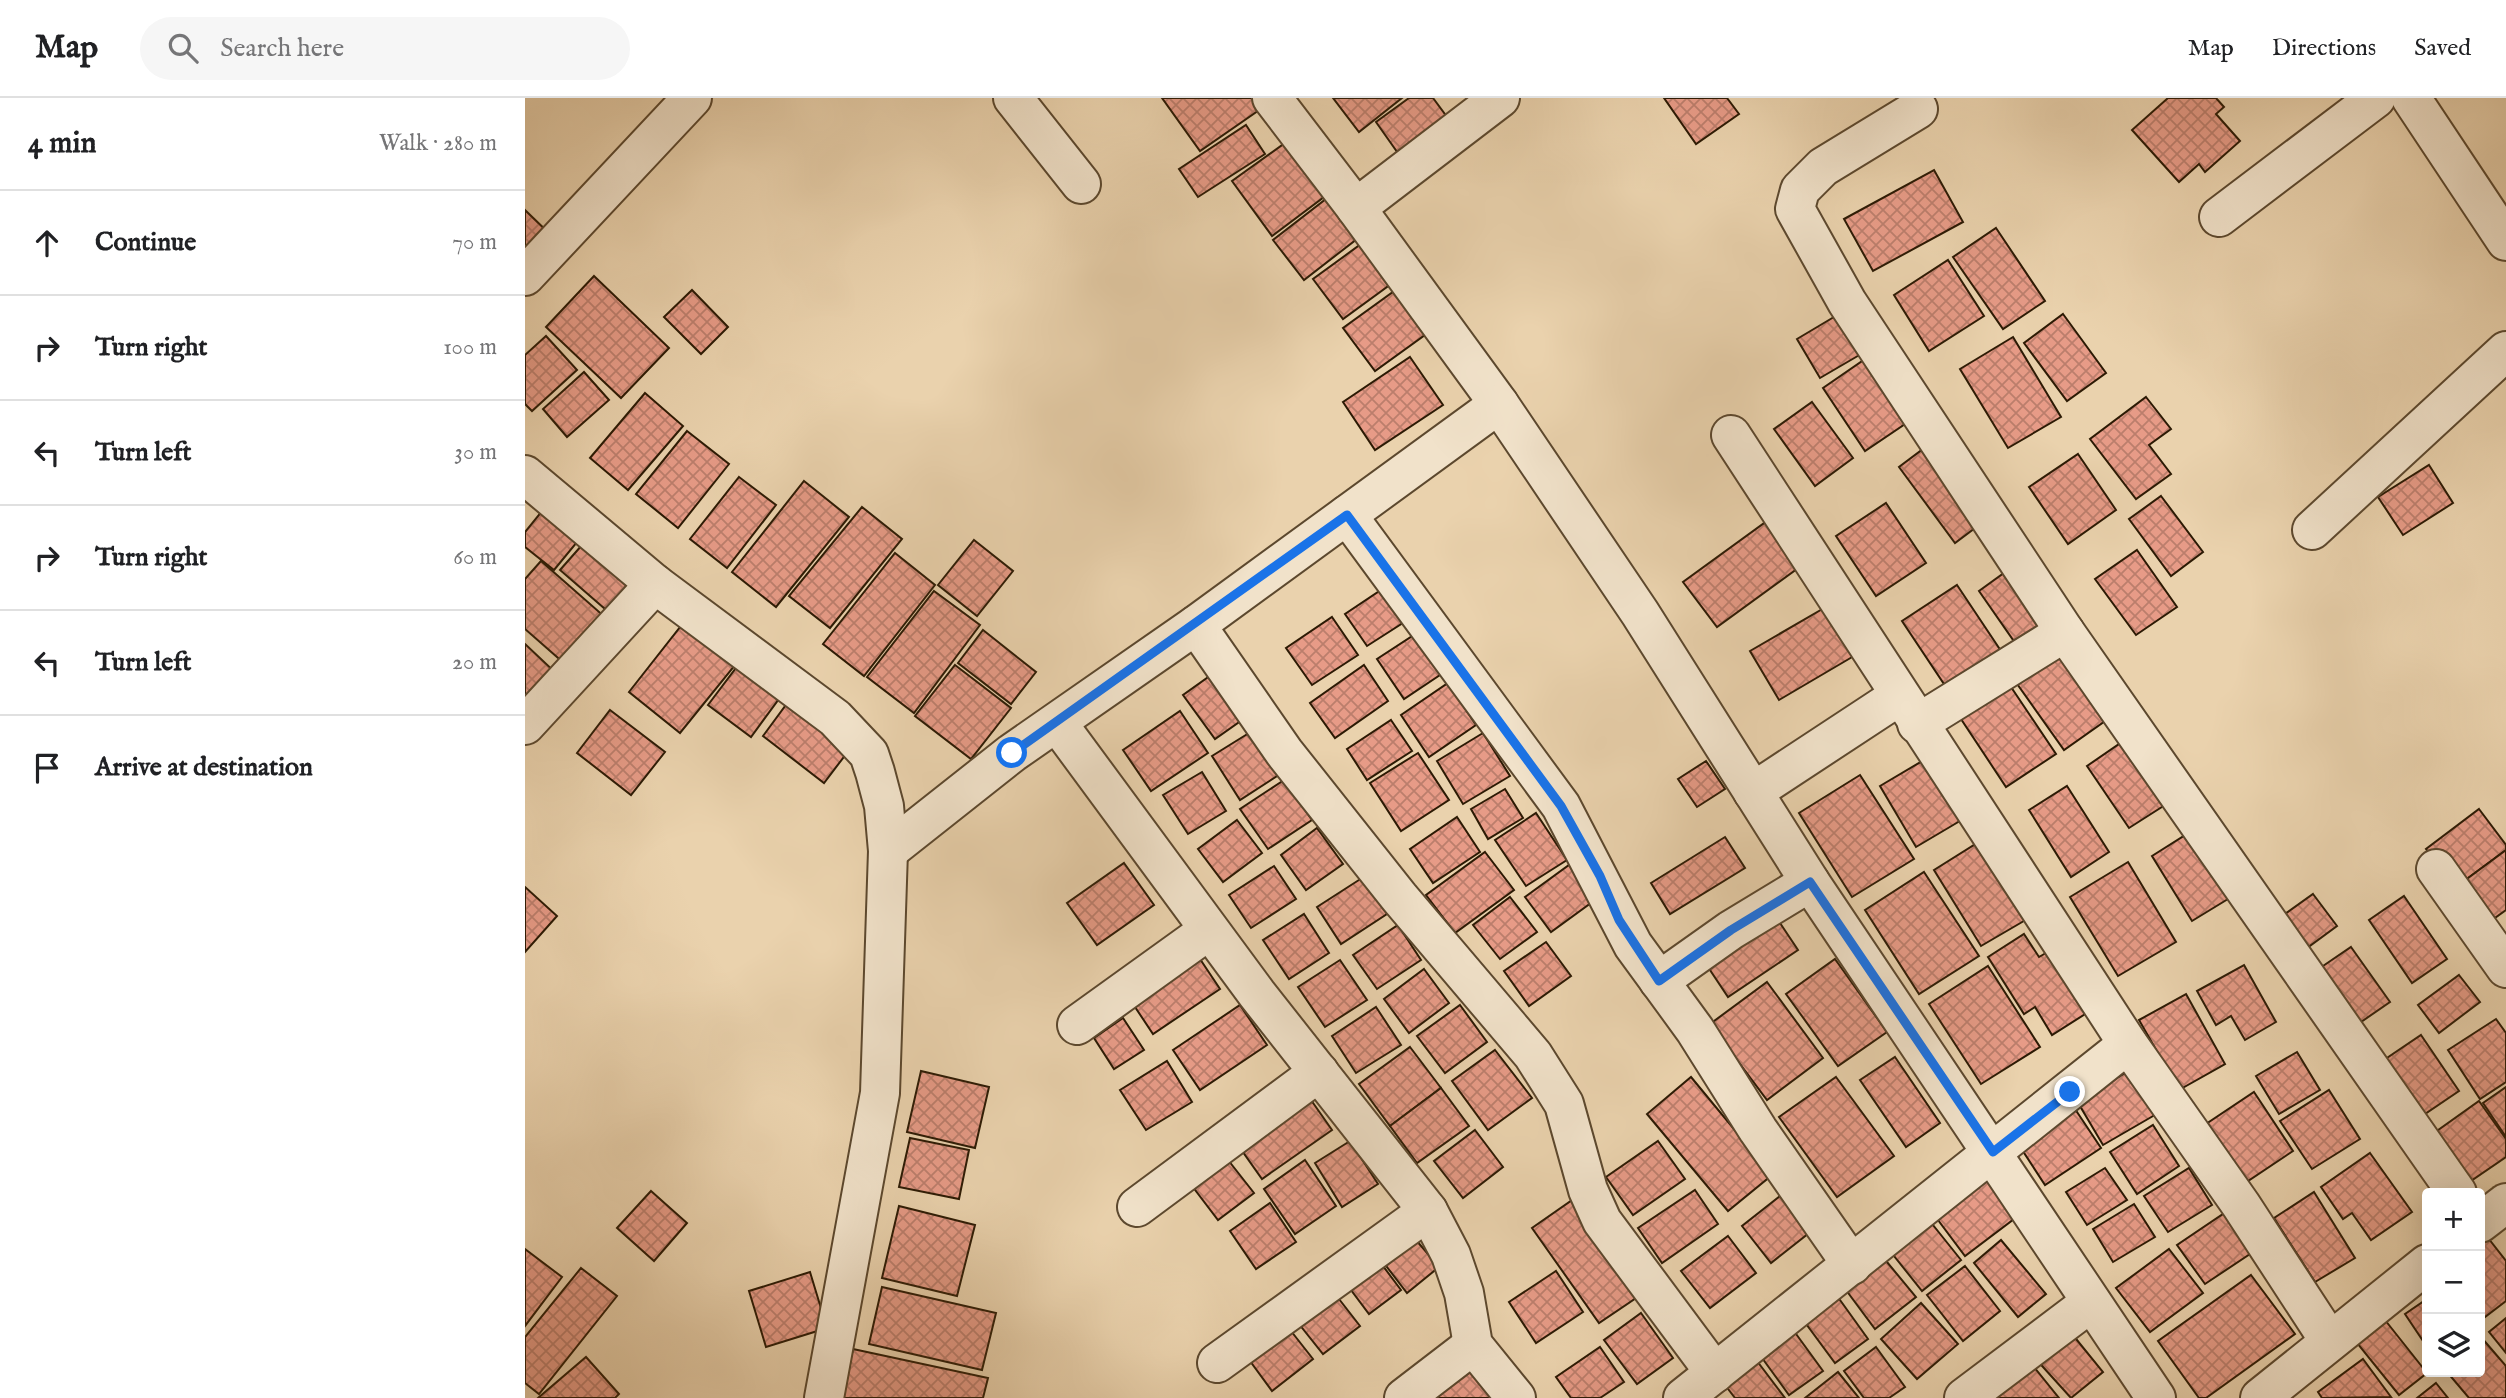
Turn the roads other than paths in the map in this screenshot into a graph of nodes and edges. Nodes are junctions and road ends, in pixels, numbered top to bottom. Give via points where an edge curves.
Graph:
1 (692, 98) edge
2 (1013, 98) edge
3 (1272, 98) edge
4 (1500, 98) edge
5 (2376, 98) edge
6 (2411, 98) edge
7 (1918, 109) dead end
8 (1081, 184) dead end
9 (1356, 208) junction
10 (2219, 216) dead end
11 (2506, 241) edge
12 (525, 276) edge
13 (2506, 351) edge
14 (1499, 404) junction
15 (1731, 435) dead end
16 (525, 475) edge
17 (1347, 515) junction
18 (2312, 530) dead end
19 (655, 583) junction
20 (1196, 625) junction
21 (2065, 632) junction
22 (1908, 710) junction
23 (1058, 724) junction
24 (525, 725) edge
25 (1753, 792) junction
26 (888, 851) junction
27 (2436, 869) dead end
28 (1810, 882) junction
29 (1209, 930) junction
30 (2506, 968) edge
31 (1659, 981) junction
32 (1077, 1025) dead end
33 (2128, 1044) junction
34 (1319, 1072) junction
35 (1993, 1152) junction
36 (2454, 1188) edge
37 (1137, 1208) dead end
38 (1428, 1211) junction
39 (1852, 1265) junction
40 (2422, 1268) edge
41 (2090, 1303) junction
42 (2329, 1340) junction
43 (1473, 1345) junction
44 (1217, 1363) dead end
45 (1715, 1373) junction
46 (824, 1398) edge
47 (1404, 1398) edge
48 (1516, 1398) edge
49 (1683, 1398) edge
50 (1965, 1398) edge
51 (2156, 1398) edge
52 (2260, 1398) edge

1 - 12 street
2 - 8 street
3 - 9 street
4 - 9 street
5 - 10 street
6 - 11 street
7 - 21 street via 1823,167 1800,190 1795,209 1847,302
9 - 14 street
13 - 18 street
14 - 17 street
14 - 25 street
15 - 22 street
16 - 19 street
17 - 20 street
17 - 31 street via 1561,806 1624,928
19 - 24 street
19 - 26 street via 835,719 862,746 884,806
20 - 23 street
20 - 45 street via 1284,752 1540,1065 1564,1104 1598,1213
21 - 22 street
21 - 36 street
22 - 25 street
22 - 33 street
23 - 26 street via 968,786
23 - 29 street
25 - 28 street
26 - 46 street via 880,1093
27 - 30 street
28 - 31 street
28 - 35 street
29 - 32 street
29 - 34 street
31 - 39 street
33 - 35 street
33 - 42 street
34 - 37 street
34 - 38 street
35 - 39 street
35 - 41 street
38 - 43 street via 1464,1293
38 - 44 street
39 - 45 street
40 - 42 street
41 - 50 street
41 - 51 street
42 - 52 street
43 - 47 street
43 - 48 street
45 - 49 street

